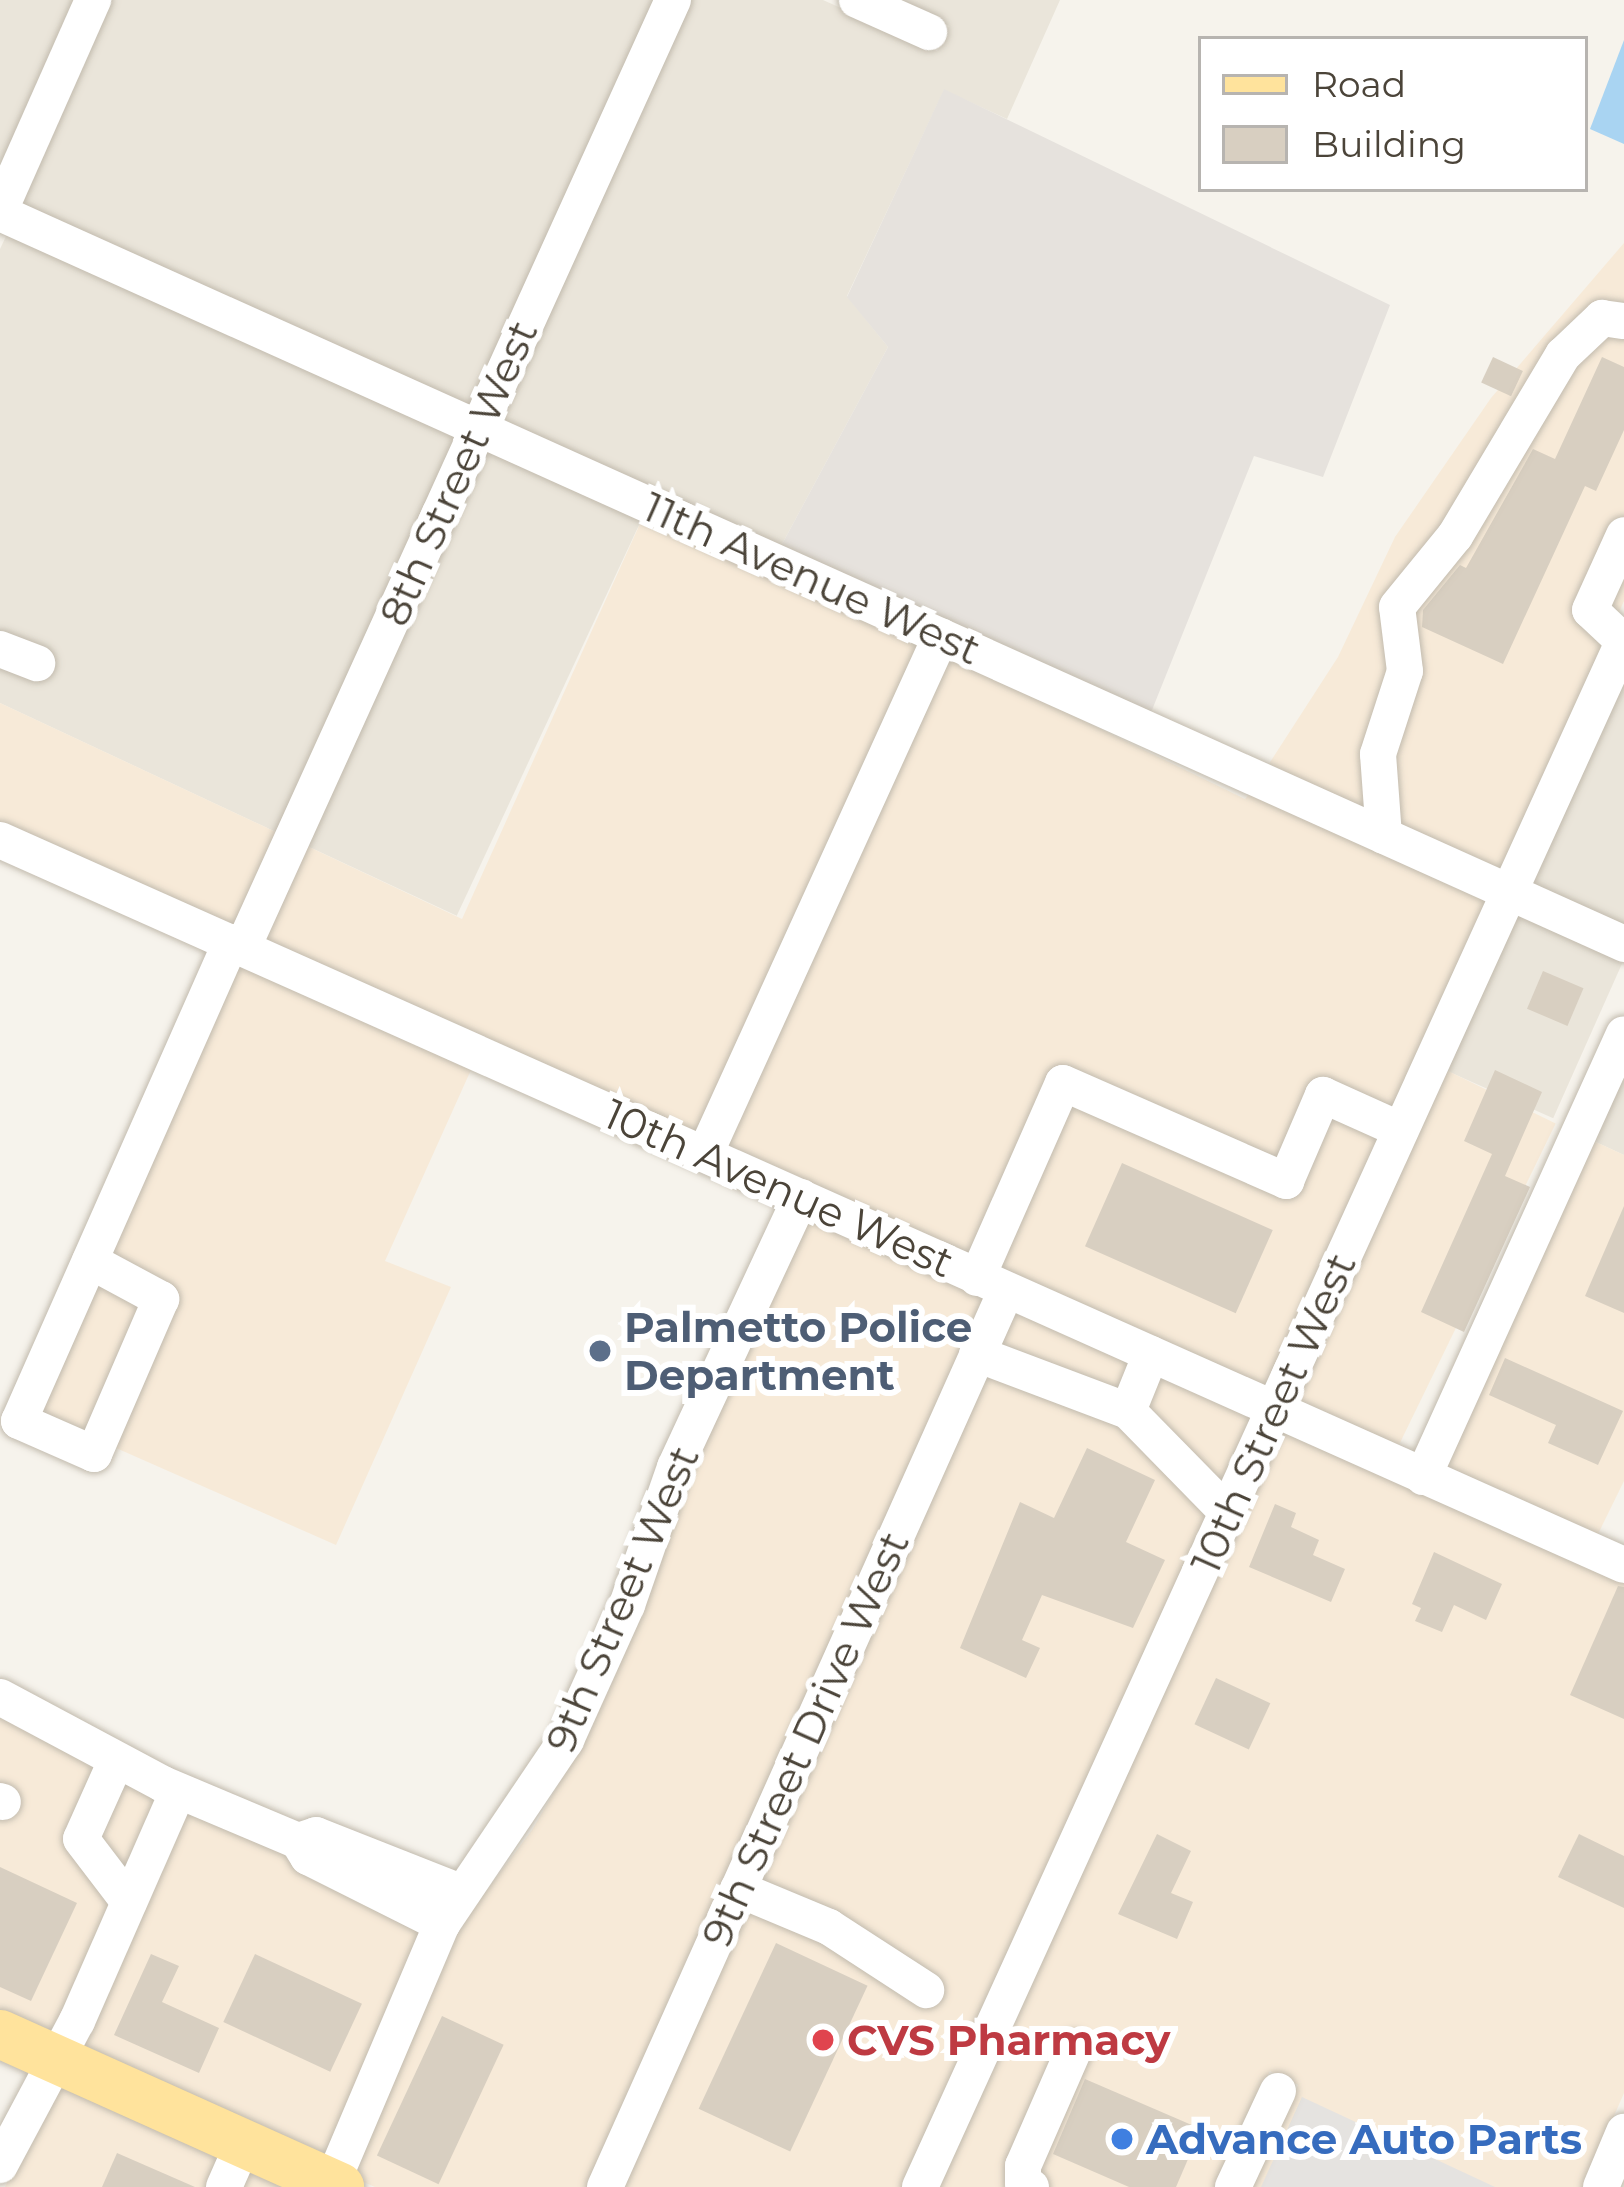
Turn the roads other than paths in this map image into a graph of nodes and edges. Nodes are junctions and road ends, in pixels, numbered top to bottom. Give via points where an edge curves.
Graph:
1 (93, 0) edge
2 (673, 0) edge
3 (857, 0) edge
4 (929, 32) dead end
5 (0, 211) edge
6 (1624, 321) edge
7 (481, 428) junction
8 (1624, 535) edge
9 (941, 637) junction
10 (1624, 640) edge
11 (0, 649) edge
12 (37, 663) dead end
13 (1384, 836) junction
14 (0, 840) edge
15 (1509, 892) junction
16 (1624, 944) edge
17 (237, 945) junction
18 (1624, 1034) edge
19 (1401, 1130) junction
20 (705, 1154) junction
21 (801, 1197) junction
22 (90, 1261) junction
23 (991, 1284) junction
24 (977, 1354) junction
25 (1151, 1354) junction
26 (1275, 1408) junction
27 (1128, 1411) junction
28 (1423, 1477) junction
29 (1228, 1513) junction
30 (1624, 1564) edge
31 (0, 1697) edge
32 (116, 1761) junction
33 (178, 1791) junction
34 (738, 1889) junction
35 (129, 1902) junction
36 (451, 1908) junction
37 (926, 1990) dead end
38 (0, 2034) edge
39 (1074, 2049) dead end
40 (58, 2060) junction
41 (1278, 2091) dead end
42 (0, 2165) edge
43 (234, 2165) edge
44 (336, 2185) edge
45 (605, 2187) edge
46 (920, 2187) edge
47 (1031, 2187) edge
48 (1233, 2187) edge

1 - 5 street
2 - 7 street, 8th Street West
3 - 4 street
5 - 7 street, 11th Avenue West
6 - 13 street via 1602,318 1563,355 1455,536 1397,607 1405,670 1378,754
7 - 9 street, 11th Avenue West
7 - 17 street, 8th Street West
8 - 10 street via 1590,610
9 - 13 street, 11th Avenue West
9 - 20 street
10 - 15 street, 10th Street West
11 - 12 street
13 - 15 street, 11th Avenue West
14 - 17 street, 10th Avenue West
15 - 16 street, 11th Avenue West
15 - 19 street, 10th Street West
17 - 20 street, 10th Avenue West
17 - 22 street, 8th Street West
18 - 28 street
19 - 23 street, 9th Street Drive West via 1323,1095 1286,1181 1063,1083
19 - 26 street, 10th Street West
20 - 21 street, 10th Avenue West
21 - 23 street, 10th Avenue West
21 - 36 street, 9th Street West via 676,1467 627,1605 566,1740 518,1822
22 - 22 street, 8th Street West via 160,1299 94,1454 19,1421
23 - 24 street, 9th Street Drive West
23 - 25 street, 10th Avenue West
24 - 27 street
24 - 34 street, 9th Street Drive West
25 - 26 street, 10th Avenue West
25 - 27 street
26 - 28 street, 10th Avenue West
26 - 29 street, 10th Street West
27 - 29 street
28 - 30 street, 10th Avenue West
29 - 46 street, 10th Street West
31 - 32 street
32 - 33 street
32 - 35 street via 81,1839
33 - 35 street
33 - 36 street via 298,1841 316,1835
34 - 37 street via 829,1927
34 - 45 street, 9th Street Drive West
35 - 40 street
36 - 44 street, 9th Street West
38 - 40 main road
39 - 47 street via 1023,2166 1023,2183
40 - 42 street
40 - 43 main road
41 - 48 street
43 - 44 main road

